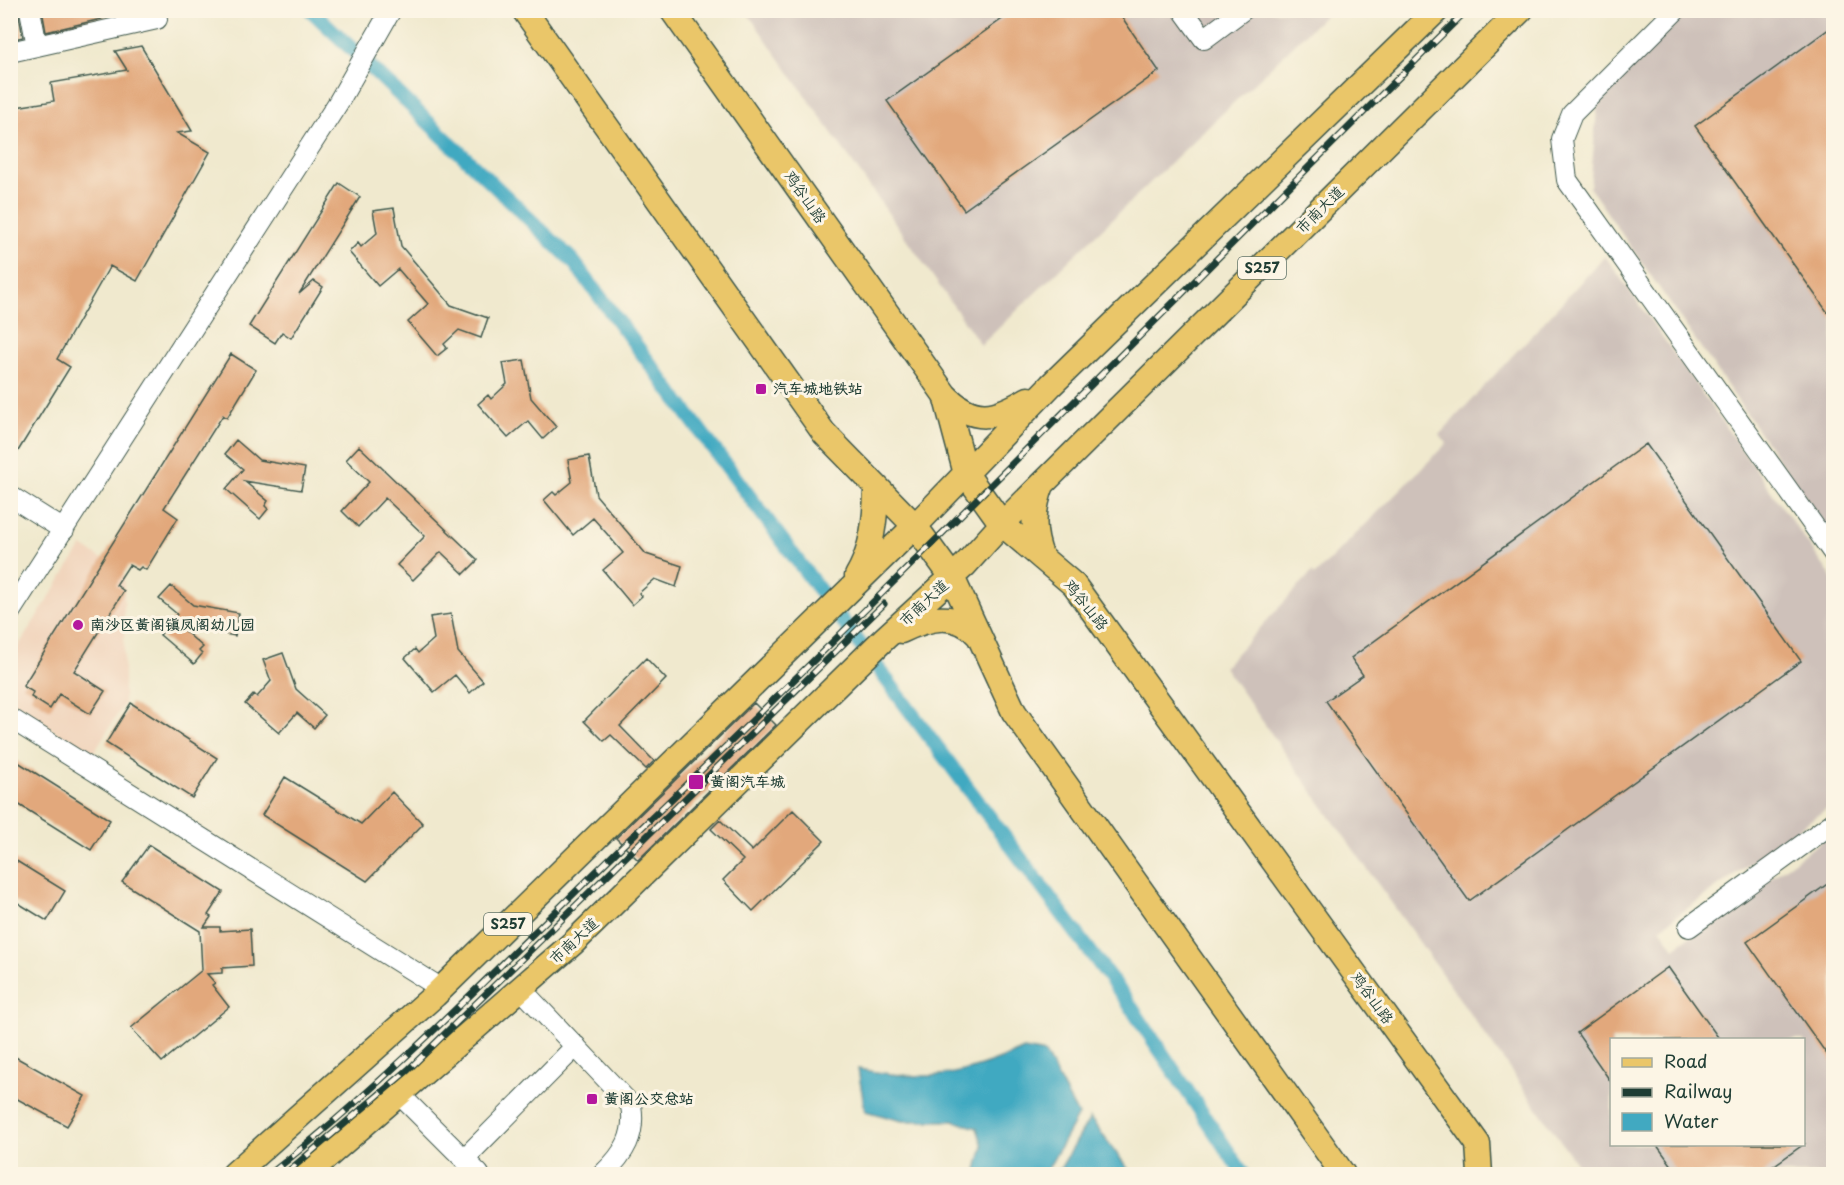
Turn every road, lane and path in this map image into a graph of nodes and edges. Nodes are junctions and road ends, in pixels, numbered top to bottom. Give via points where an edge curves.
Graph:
1 (30, 10) edge
2 (524, 10) edge
3 (672, 10) edge
4 (1184, 10) edge
5 (1243, 10) edge
6 (1437, 10) edge
7 (1521, 10) edge
8 (1676, 10) edge
9 (390, 12) edge
10 (157, 19) dead end
11 (37, 46) junction
12 (10, 52) edge
13 (1051, 385) junction
14 (945, 395) junction
15 (966, 474) junction
16 (1042, 485) junction
17 (876, 486) junction
18 (10, 496) edge
19 (1002, 524) junction
20 (915, 526) junction
21 (64, 530) junction
22 (1833, 554) edge
23 (1042, 558) junction
24 (952, 577) junction
25 (847, 592) junction
26 (10, 612) edge
27 (885, 638) junction
28 (983, 645) junction
29 (10, 718) edge
30 (1833, 822) edge
31 (1689, 927) dead end
32 (442, 988) junction
33 (521, 989) junction
34 (576, 1046) junction
35 (399, 1094) junction
36 (464, 1159) junction
37 (234, 1174) edge
38 (307, 1174) edge
39 (479, 1174) edge
40 (603, 1174) edge
41 (1343, 1174) edge
42 (1480, 1174) edge

1 - 11 street
2 - 17 main road via 824,433
3 - 14 main road, 鸡谷山路
4 - 5 street via 1204,39
6 - 13 main road, S257
7 - 16 main road, 市南大道 / S257
8 - 22 street via 1572,114 1562,139 1567,180
9 - 21 street via 338,103
10 - 11 street
11 - 12 street
13 - 14 main road via 992,416 966,412
13 - 15 main road, S257
14 - 15 main road, 鸡谷山路
15 - 19 main road, 鸡谷山路
15 - 20 main road, S257
16 - 19 main road, 市南大道 / S257
16 - 23 main road via 1034,529
17 - 20 main road
17 - 25 main road via 868,551
18 - 21 street
19 - 23 main road, 鸡谷山路
19 - 24 main road, 市南大道 / S257
20 - 24 main road
20 - 25 main road, S257
21 - 26 street
23 - 42 main road, 鸡谷山路 via 1074,585 1478,1144
24 - 27 main road, 市南大道 / S257
24 - 28 main road
25 - 32 main road, S257
27 - 28 main road via 916,623 945,617 969,625
27 - 33 main road, 市南大道 / S257
28 - 41 main road via 1014,712
29 - 32 street
30 - 31 street
32 - 37 main road, S257
33 - 34 street
33 - 35 main road, 市南大道 / S257
34 - 36 street
34 - 40 street via 631,1105 634,1124 628,1142
35 - 36 street
35 - 38 main road, 市南大道 / S257
36 - 39 street

